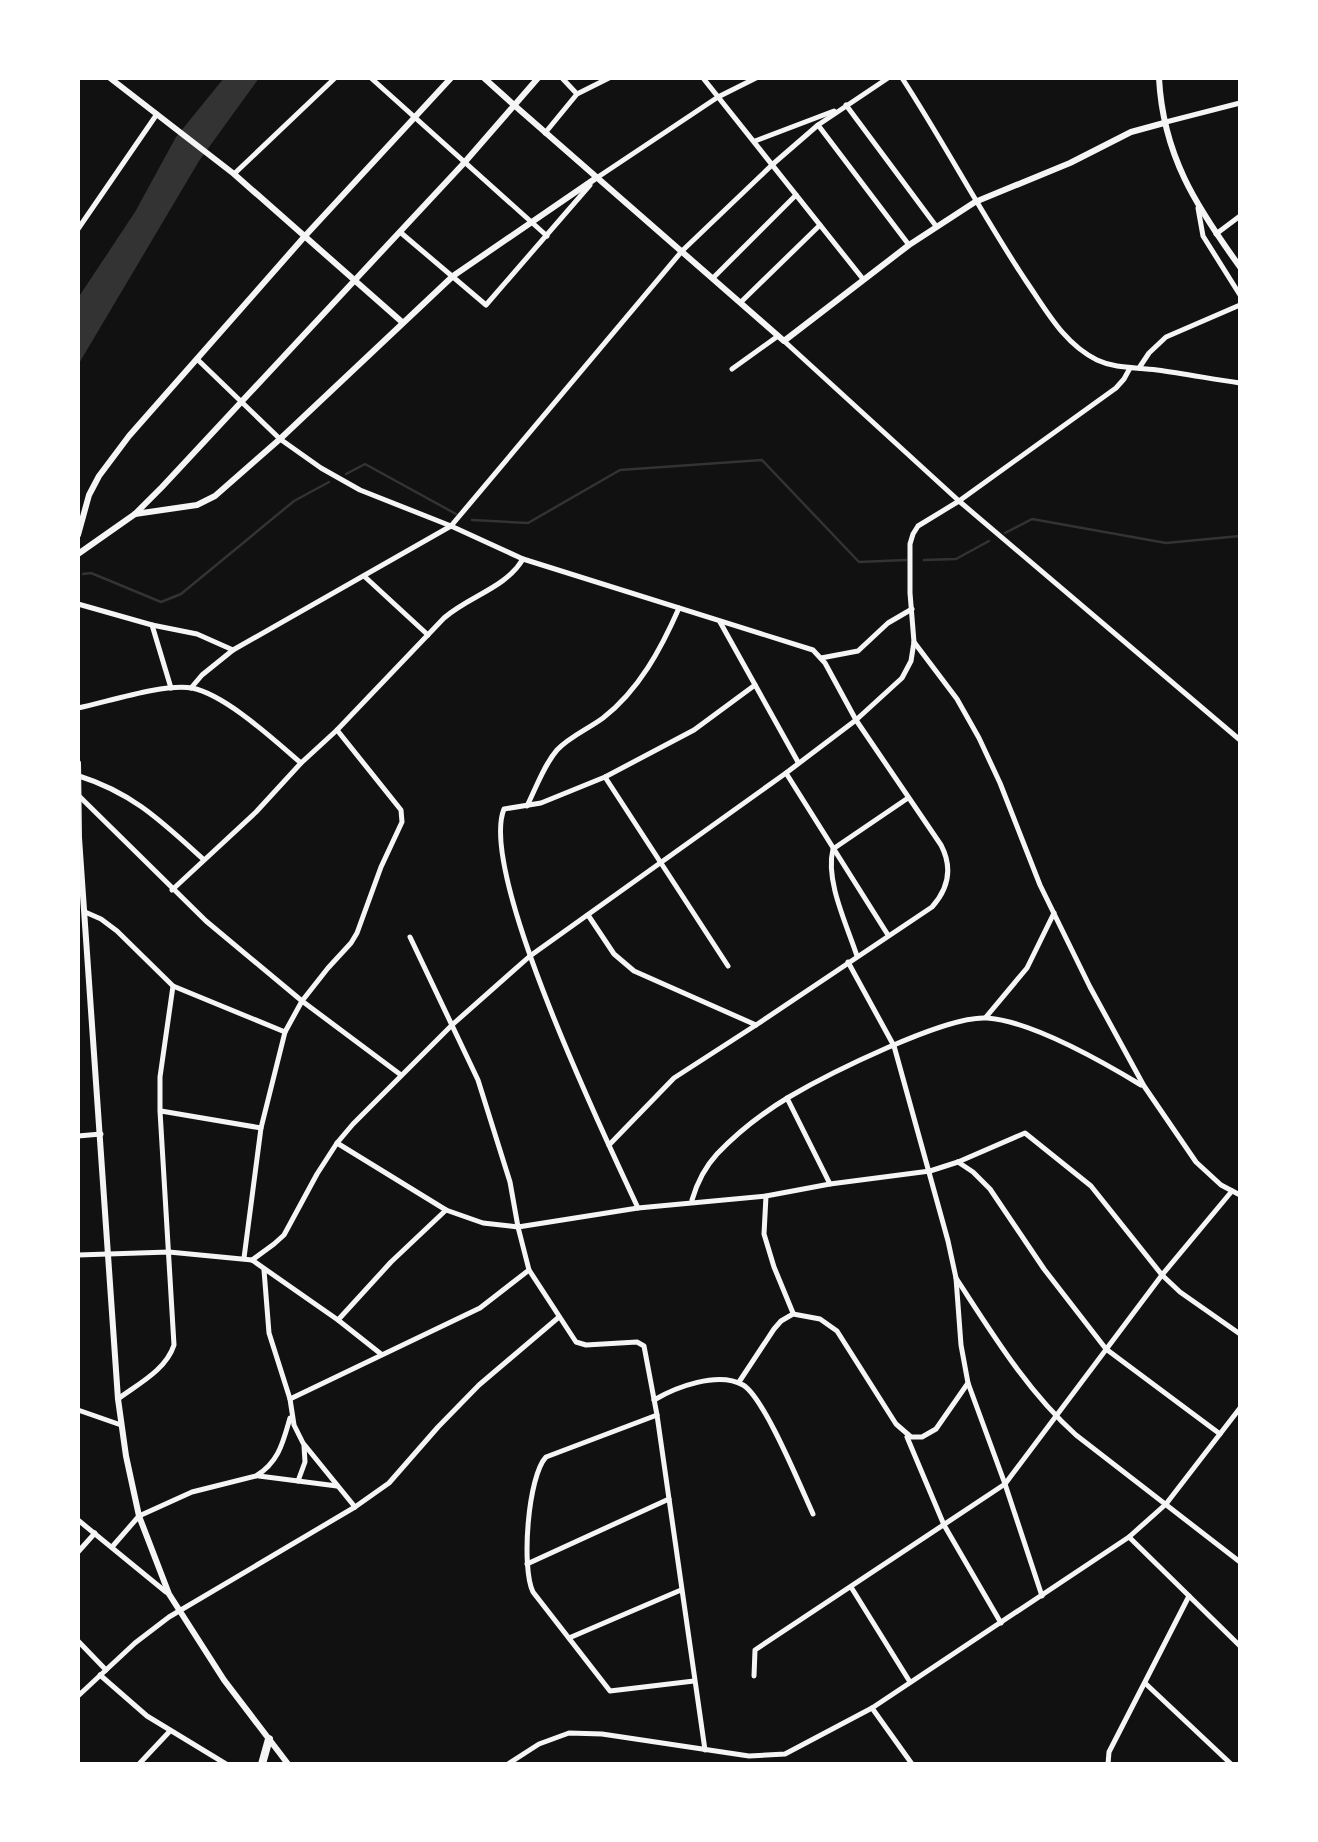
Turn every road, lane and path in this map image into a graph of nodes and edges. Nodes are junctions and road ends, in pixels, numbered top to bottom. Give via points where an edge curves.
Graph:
1 (110, 78) edge
2 (335, 78) edge
3 (371, 78) edge
4 (451, 78) edge
5 (484, 78) edge
6 (538, 78) edge
7 (562, 78) edge
8 (609, 78) edge
9 (704, 78) edge
10 (756, 78) edge
11 (888, 78) edge
12 (902, 78) edge
13 (1159, 78) edge
14 (577, 94) junction
15 (718, 97) junction
16 (1240, 103) edge
17 (514, 104) junction
18 (844, 107) junction
19 (156, 114) junction
20 (414, 118) junction
21 (1164, 122) junction
22 (818, 126) junction
23 (545, 133) junction
24 (754, 141) junction
25 (464, 163) junction
26 (772, 164) junction
27 (234, 174) junction
28 (596, 178) junction
29 (796, 195) junction
30 (975, 202) junction
31 (1198, 205) junction
32 (1240, 216) edge
33 (532, 222) junction
34 (820, 226) junction
35 (936, 226) junction
36 (78, 229) edge
37 (400, 232) junction
38 (1216, 234) junction
39 (305, 236) junction
40 (548, 236) junction
41 (909, 246) junction
42 (682, 251) junction
43 (1240, 266) edge
44 (453, 276) junction
45 (712, 278) junction
46 (356, 280) junction
47 (864, 280) junction
48 (1240, 295) edge
49 (741, 302) junction
50 (1240, 306) edge
51 (402, 322) junction
52 (781, 338) junction
53 (197, 359) junction
54 (1130, 368) junction
55 (1139, 368) junction
56 (732, 369) dead end
57 (1240, 383) edge
58 (242, 402) junction
59 (280, 439) junction
60 (959, 501) junction
61 (135, 514) junction
62 (451, 526) junction
63 (78, 535) edge
64 (78, 554) edge
65 (523, 558) junction
66 (363, 576) junction
67 (78, 604) edge
68 (679, 608) junction
69 (912, 609) junction
70 (720, 622) junction
71 (152, 625) junction
72 (428, 635) junction
73 (914, 642) junction
74 (233, 650) junction
75 (821, 658) junction
76 (755, 684) junction
77 (171, 688) junction
78 (191, 688) junction
79 (78, 708) edge
80 (856, 720) junction
81 (337, 730) junction
82 (1240, 740) edge
83 (798, 762) junction
84 (301, 763) junction
85 (78, 764) edge
86 (786, 772) junction
87 (78, 775) edge
88 (605, 777) junction
89 (79, 796) edge
90 (908, 798) junction
91 (526, 806) junction
92 (78, 838) edge
93 (832, 849) junction
94 (204, 859) junction
95 (660, 861) junction
96 (172, 890) junction
97 (85, 912) junction
98 (588, 914) junction
99 (1054, 914) junction
100 (888, 935) junction
101 (410, 937) dead end
102 (530, 956) junction
103 (857, 956) junction
104 (848, 962) junction
105 (728, 966) dead end
106 (173, 986) junction
107 (302, 1001) junction
108 (986, 1018) junction
109 (452, 1024) junction
110 (756, 1026) junction
111 (286, 1032) junction
112 (894, 1046) junction
113 (402, 1076) junction
114 (1144, 1086) junction
115 (787, 1098) junction
116 (160, 1111) junction
117 (262, 1128) junction
118 (101, 1134) junction
119 (78, 1136) edge
120 (337, 1143) junction
121 (609, 1145) junction
122 (958, 1162) junction
123 (930, 1171) junction
124 (830, 1184) junction
125 (1232, 1191) junction
126 (1240, 1195) edge
127 (766, 1196) junction
128 (692, 1202) junction
129 (638, 1208) junction
130 (446, 1210) junction
131 (518, 1227) junction
132 (169, 1252) junction
133 (78, 1255) edge
134 (108, 1255) junction
135 (244, 1258) junction
136 (252, 1260) junction
137 (264, 1268) junction
138 (530, 1270) junction
139 (1162, 1274) junction
140 (956, 1278) junction
141 (794, 1314) junction
142 (558, 1318) junction
143 (338, 1320) junction
144 (1240, 1334) edge
145 (1106, 1348) junction
146 (382, 1354) junction
147 (739, 1382) junction
148 (968, 1383) junction
149 (118, 1399) junction
150 (290, 1400) junction
151 (654, 1400) junction
152 (1240, 1408) edge
153 (78, 1410) edge
154 (291, 1415) junction
155 (657, 1415) junction
156 (1057, 1418) junction
157 (121, 1424) junction
158 (906, 1434) junction
159 (1220, 1434) junction
160 (303, 1443) junction
161 (256, 1476) junction
162 (298, 1481) junction
163 (1005, 1484) junction
164 (337, 1486) junction
165 (670, 1499) junction
166 (1166, 1504) junction
167 (355, 1507) junction
168 (813, 1514) dead end
169 (139, 1516) junction
170 (78, 1520) edge
171 (944, 1524) junction
172 (94, 1533) junction
173 (1129, 1537) junction
174 (112, 1547) junction
175 (78, 1552) edge
176 (1240, 1562) edge
177 (527, 1564) junction
178 (851, 1586) junction
179 (681, 1590) junction
180 (169, 1594) junction
181 (1042, 1596) junction
182 (1189, 1596) junction
183 (180, 1611) junction
184 (1001, 1623) junction
185 (568, 1638) junction
186 (78, 1641) edge
187 (1240, 1646) edge
188 (103, 1672) junction
189 (754, 1676) dead end
190 (694, 1681) junction
191 (910, 1682) junction
192 (1146, 1684) junction
193 (78, 1696) edge
194 (872, 1708) junction
195 (170, 1731) junction
196 (270, 1739) junction
197 (706, 1750) junction
198 (139, 1764) edge
199 (226, 1764) edge
200 (262, 1764) edge
201 (288, 1764) edge
202 (508, 1764) edge
203 (912, 1764) edge
204 (1108, 1764) edge
205 (1231, 1764) edge

1 - 19 main road
2 - 27 street
3 - 20 street
4 - 20 main road
5 - 17 main road
6 - 17 main road
7 - 14 street
8 - 14 street
9 - 15 street
10 - 15 street
11 - 18 street
12 - 30 street
13 - 21 main road
14 - 23 street
15 - 24 street
15 - 28 street
16 - 21 street
17 - 23 main road
17 - 25 main road
18 - 22 street
18 - 24 street
18 - 35 street
19 - 27 main road
19 - 36 street
20 - 25 street
20 - 39 main road
21 - 30 main road
21 - 31 main road
22 - 26 street
22 - 41 street
23 - 28 main road
24 - 26 street
25 - 33 street
25 - 37 main road
26 - 29 street
26 - 42 street
27 - 39 main road
28 - 33 main road
28 - 40 street
28 - 42 main road
29 - 34 street
29 - 45 street
30 - 35 main road
30 - 54 street via 1068,338 1092,358
31 - 38 main road
31 - 48 street via 1203,236
32 - 38 street
33 - 40 street
33 - 44 main road
34 - 47 street
34 - 49 street
35 - 41 main road
37 - 44 street
37 - 46 main road
38 - 43 main road
39 - 46 main road
39 - 53 main road
40 - 44 street via 486,305
41 - 47 main road
42 - 45 main road
42 - 62 street
44 - 51 main road
45 - 49 main road
46 - 51 main road
46 - 58 main road
47 - 52 main road
49 - 52 main road
50 - 55 street via 1166,336
51 - 59 main road
52 - 56 street
52 - 60 street
53 - 58 street
53 - 63 main road via 99,476
54 - 55 street
54 - 60 street via 1116,388
55 - 57 street
58 - 59 street
58 - 61 main road
59 - 61 main road via 206,502
59 - 62 street via 360,490
60 - 69 street via 913,534
60 - 82 street
61 - 64 main road
62 - 65 street
62 - 66 street
65 - 68 street
65 - 72 street
66 - 72 street
66 - 74 street
67 - 71 street
68 - 70 street
68 - 91 street via 636,684 603,718 558,748
69 - 73 street
69 - 75 street via 858,651
70 - 75 street
70 - 76 street
71 - 74 street
71 - 77 street
72 - 81 street
73 - 80 street via 902,678
73 - 99 street via 974,728
74 - 78 street
75 - 80 street
76 - 83 street
76 - 88 street via 694,730
77 - 78 street
77 - 79 street
78 - 84 street via 234,710
80 - 83 street
80 - 90 street
81 - 84 street
81 - 107 street via 401,810 402,822 352,943
83 - 86 street
84 - 94 street
85 - 87 main road
86 - 93 street
86 - 95 street
87 - 89 main road
87 - 94 street via 140,804
88 - 91 street
88 - 95 street
89 - 92 main road
89 - 96 street
90 - 93 street
90 - 100 street via 941,845 948,877 932,906
91 - 102 street via 504,809 500,839
92 - 97 main road
93 - 100 street
93 - 103 street via 832,882
94 - 96 street
95 - 98 street
95 - 105 street
96 - 107 street
97 - 106 street via 117,931
97 - 118 main road
98 - 102 street
98 - 110 street via 634,972
99 - 108 street via 1027,968
99 - 114 street
100 - 103 street
101 - 109 street
102 - 109 street
102 - 121 street
103 - 104 street
104 - 110 street
104 - 112 street
106 - 111 street
106 - 116 street
107 - 111 street
107 - 113 street
108 - 112 street
108 - 114 street via 1068,1045
109 - 113 street
109 - 131 street via 491,1119
110 - 121 street via 674,1078
111 - 117 street
112 - 115 street
112 - 123 street
113 - 120 street
114 - 125 street via 1196,1162
115 - 124 street
115 - 128 street via 716,1156
116 - 117 street
116 - 132 street
117 - 135 street
118 - 119 street
118 - 134 main road
120 - 130 street
120 - 136 street via 284,1234
121 - 129 street
122 - 123 street
122 - 139 street via 1025,1132 1091,1186
122 - 145 street via 990,1189
123 - 124 street
123 - 140 street
124 - 127 street
125 - 126 street
125 - 139 street
127 - 128 street
127 - 141 street via 764,1234
128 - 129 street
129 - 131 street
130 - 131 street
130 - 143 street
131 - 138 street
132 - 134 street
132 - 135 street
132 - 149 street via 172,1352
133 - 134 street
134 - 149 main road
135 - 136 street
136 - 137 street
137 - 143 street
137 - 150 street via 270,1333
138 - 142 street
138 - 146 street via 480,1308
139 - 144 street
139 - 145 street
140 - 148 street
140 - 156 street
141 - 147 street via 774,1329
141 - 158 street via 837,1331
142 - 151 street via 579,1344 642,1344
142 - 167 street via 479,1385 398,1476
143 - 146 street
145 - 156 street
145 - 159 street
146 - 150 street
147 - 151 street via 695,1382
147 - 168 street via 755,1397
148 - 158 street via 936,1429 916,1438
148 - 163 street
149 - 157 main road
150 - 154 street
151 - 155 street
152 - 159 street
153 - 157 street
154 - 160 street
154 - 161 street via 280,1452
155 - 165 street
155 - 177 street via 542,1460
156 - 163 street
156 - 166 street
157 - 169 main road
158 - 171 street
159 - 166 street
160 - 162 street
160 - 164 street
161 - 162 street
161 - 169 street via 212,1485
162 - 164 street
163 - 171 street
163 - 181 street
164 - 167 street
165 - 177 street
165 - 179 street
166 - 173 street
166 - 176 street
167 - 183 street
169 - 174 street
169 - 180 main road
170 - 172 street
171 - 178 street
171 - 184 street
172 - 174 street
172 - 175 street
173 - 181 street
173 - 182 street
174 - 180 street
177 - 185 street via 533,1592
178 - 189 street via 756,1650
178 - 191 street
179 - 185 street
179 - 190 street
180 - 183 main road
181 - 184 street
182 - 187 street
182 - 192 street
183 - 188 street
183 - 196 main road
184 - 191 street
185 - 190 street via 610,1692
186 - 188 street
188 - 193 street
188 - 195 street via 132,1705
190 - 197 street
191 - 194 street
192 - 204 street
192 - 205 street
194 - 197 street via 785,1754
194 - 203 street
195 - 198 street
195 - 199 street
196 - 200 main road
196 - 201 main road
197 - 202 street via 569,1732

